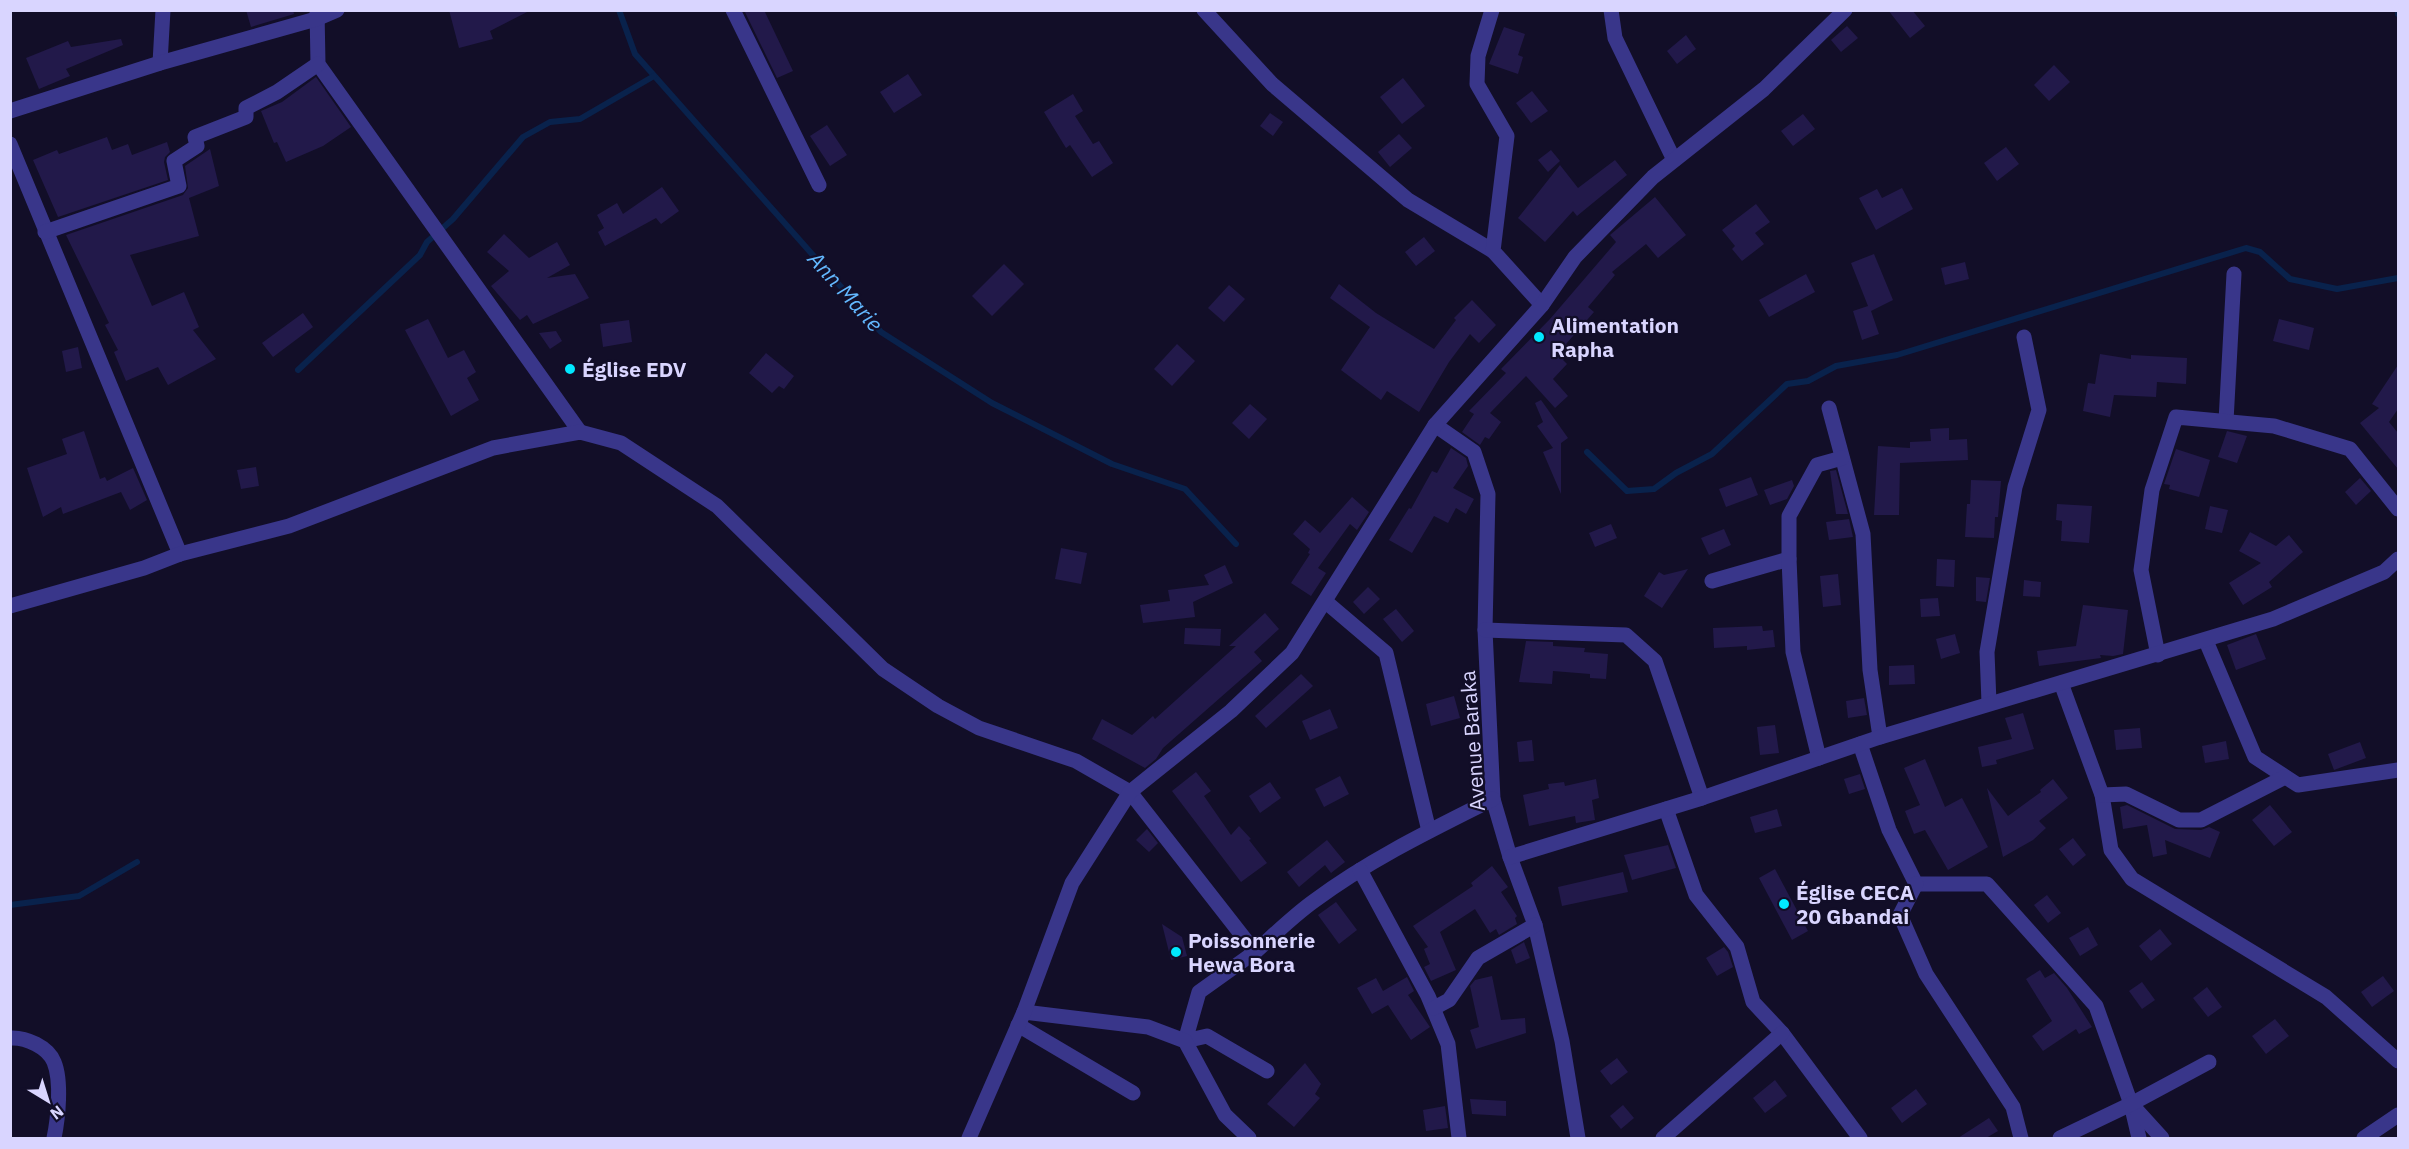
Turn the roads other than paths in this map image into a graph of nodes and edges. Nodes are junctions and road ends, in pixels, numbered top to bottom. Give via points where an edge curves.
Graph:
1 (163, 10) edge
2 (337, 10) edge
3 (733, 10) edge
4 (1204, 10) edge
5 (1492, 10) edge
6 (1611, 10) edge
7 (1845, 10) edge
8 (316, 15) edge
9 (160, 63) junction
10 (318, 64) junction
11 (10, 111) edge
12 (10, 144) edge
13 (1674, 160) junction
14 (819, 185) dead end
15 (45, 232) junction
16 (1493, 251) junction
17 (2234, 274) dead end
18 (1542, 305) junction
19 (2024, 337) dead end
20 (1829, 408) dead end
21 (2226, 421) junction
22 (1435, 425) junction
23 (580, 432) junction
24 (1842, 458) junction
25 (2398, 509) edge
26 (180, 554) junction
27 (1789, 559) junction
28 (2398, 559) edge
29 (1712, 581) dead end
30 (1326, 602) junction
31 (10, 606) edge
32 (1485, 630) junction
33 (2206, 641) junction
34 (2158, 655) junction
35 (2061, 683) junction
36 (1989, 703) junction
37 (1880, 737) junction
38 (1860, 744) junction
39 (1819, 758) junction
40 (2398, 770) edge
41 (2285, 777) junction
42 (1130, 792) junction
43 (2103, 795) junction
44 (1702, 798) junction
45 (1493, 799) junction
46 (1666, 809) junction
47 (1429, 831) junction
48 (1510, 857) junction
49 (1360, 870) junction
50 (1916, 884) junction
51 (1536, 925) junction
52 (1255, 952) junction
53 (1434, 1008) junction
54 (1021, 1018) junction
55 (1782, 1033) junction
56 (10, 1038) edge
57 (1185, 1041) junction
58 (2398, 1061) edge
59 (2209, 1062) dead end
60 (1267, 1071) dead end
61 (1133, 1093) dead end
62 (2131, 1104) junction
63 (2398, 1115) edge
64 (54, 1138) edge
65 (969, 1138) edge
66 (1249, 1138) edge
67 (1459, 1138) edge
68 (1578, 1138) edge
69 (1663, 1138) edge
70 (1860, 1138) edge
71 (2021, 1138) edge
72 (2060, 1138) edge
73 (2139, 1138) edge
74 (2162, 1138) edge
75 (2364, 1138) edge

1 - 9 street
2 - 8 street
3 - 14 street
4 - 16 street via 1272,84 1408,200
5 - 16 street via 1478,56 1477,84 1507,136
6 - 13 street via 1615,38
7 - 13 street via 1764,88
8 - 9 street
8 - 10 street
9 - 11 street
10 - 15 street via 246,108 246,117 195,137 197,146 174,161 179,186
10 - 23 street
12 - 15 street
13 - 18 street via 1575,257
15 - 26 street
16 - 18 street
17 - 21 street
18 - 22 street
19 - 36 street via 2039,410 2015,487 1987,652
20 - 24 street
21 - 25 street via 2274,426 2350,449
21 - 34 street via 2176,417 2152,490 2141,570
22 - 30 street
22 - 32 street, Avenue Baraka via 1474,452 1488,494
23 - 26 street via 493,448 289,526
23 - 42 street via 621,443 717,506 883,669 938,706 979,728 1076,761
24 - 27 street via 1817,465 1789,516
24 - 37 street via 1863,534 1870,670
26 - 31 street
27 - 29 street
27 - 39 street via 1794,652
28 - 33 street via 2384,572 2273,619
30 - 42 street via 1292,653 1231,711
30 - 47 street via 1386,653
32 - 44 street via 1626,635 1655,661
32 - 45 street, Avenue Baraka
33 - 34 street
33 - 41 street via 2255,757
34 - 35 street
35 - 36 street
35 - 43 street
36 - 37 street
37 - 38 street
38 - 39 street
38 - 50 street via 1889,830
39 - 44 street
40 - 41 street via 2298,785
41 - 43 street via 2202,820 2179,820 2126,794
42 - 52 street
42 - 54 street via 1072,883
43 - 58 street via 2111,850 2132,879 2326,997
44 - 46 street
45 - 47 street
45 - 48 street, Avenue Baraka
46 - 48 street
46 - 55 street via 1696,895 1737,947 1753,1002
47 - 49 street
48 - 51 street, Avenue Baraka
49 - 52 street via 1313,902
49 - 53 street
50 - 62 street via 1988,884 2096,1006
50 - 71 street via 1900,915 1926,974 2013,1107
51 - 53 street via 1478,958 1449,1000
51 - 68 street, Avenue Baraka via 1562,1041
52 - 57 street via 1199,992
53 - 67 street via 1448,1044
54 - 57 street via 1148,1027
54 - 61 street
54 - 65 street
55 - 69 street
55 - 70 street
56 - 64 street via 39,1046 54,1062 59,1089
57 - 60 street via 1207,1036
57 - 66 street via 1225,1115
59 - 62 street
62 - 72 street
62 - 73 street
62 - 74 street
63 - 75 street

